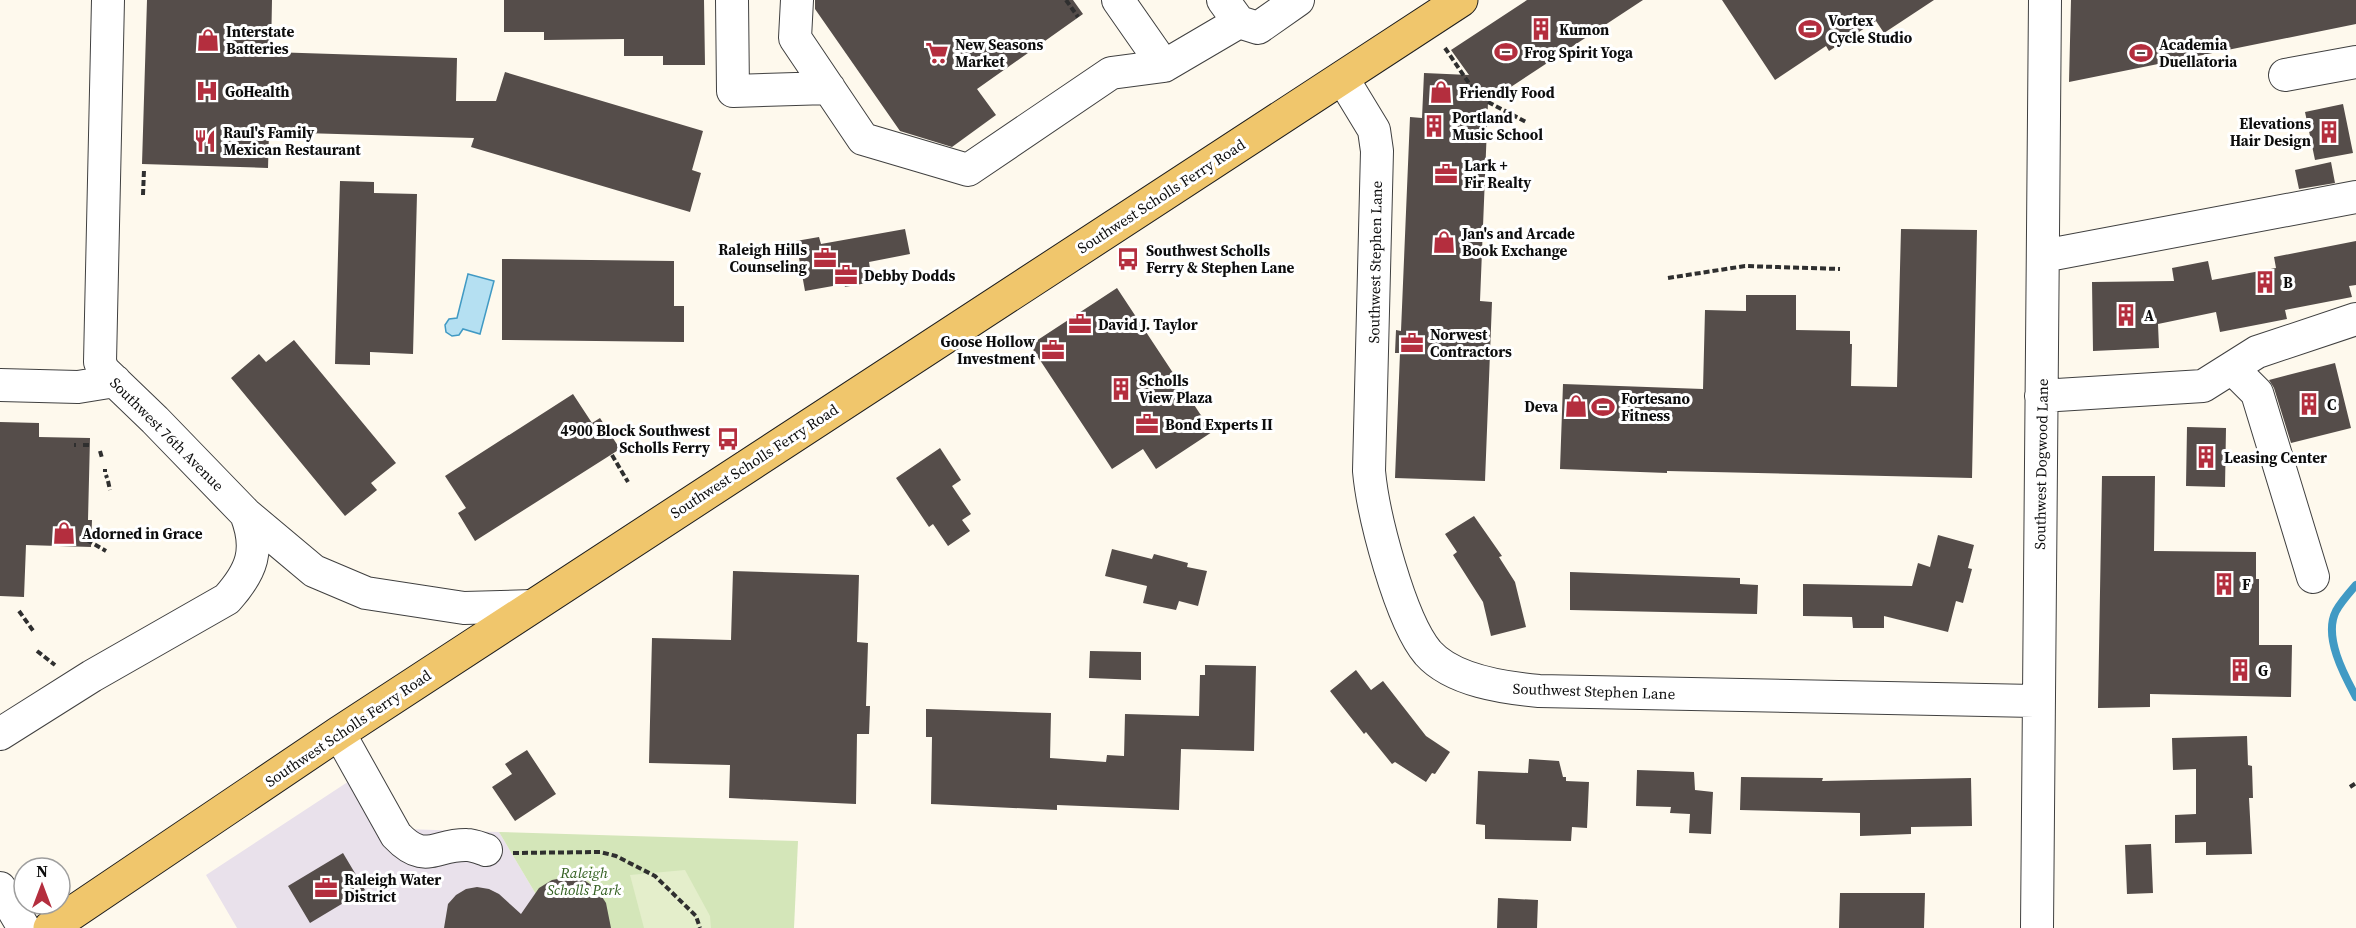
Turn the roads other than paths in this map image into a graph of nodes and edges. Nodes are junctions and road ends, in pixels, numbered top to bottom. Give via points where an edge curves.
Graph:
1 (108, 0) edge
2 (732, 0) edge
3 (797, 0) edge
4 (1118, 0) edge
5 (1298, 0) edge
6 (1461, 0) edge
7 (2045, 0) edge
8 (1231, 11) edge
9 (2356, 62) edge
10 (1164, 66) junction
11 (2285, 75) dead end
12 (1343, 79) junction
13 (830, 88) junction
14 (2356, 197) edge
15 (2043, 256) junction
16 (2356, 319) edge
17 (2232, 368) junction
18 (115, 381) junction
19 (0, 385) edge
20 (2041, 396) junction
21 (246, 514) junction
22 (2313, 577) dead end
23 (533, 606) junction
24 (2039, 701) junction
25 (339, 733) junction
26 (0, 734) edge
27 (486, 849) road end
28 (0, 888) edge
29 (24, 928) edge
30 (50, 928) edge
31 (2037, 928) edge

1 - 18 street, Southwest 76th Avenue via 100,362
2 - 13 street via 733,91
3 - 13 street via 795,38
4 - 10 street
5 - 8 street via 1258,28
6 - 12 main road, Southwest Scholls Ferry Road
7 - 15 street, Southwest Dogwood Lane
8 - 10 street
9 - 11 street
10 - 13 street via 1111,73 968,170 863,139
12 - 23 main road, Southwest Scholls Ferry Road
12 - 24 street, Southwest Stephen Lane via 1374,130 1377,151 1371,494 1404,605 1429,654 1471,678 1539,691
14 - 15 street
15 - 20 street, Southwest Dogwood Lane
16 - 17 street via 2257,352
17 - 20 street via 2203,386
17 - 22 street via 2257,393
18 - 19 street via 78,387
18 - 21 street, Southwest 76th Avenue
20 - 24 street, Southwest Dogwood Lane
21 - 23 street, Southwest 76th Avenue via 314,571 366,593 464,608
21 - 26 street via 254,546 250,565 227,598 92,675
23 - 25 main road, Southwest Scholls Ferry Road
24 - 31 street, Southwest Dogwood Lane
25 - 27 street via 403,842 418,851 465,845
25 - 30 main road, Southwest Scholls Ferry Road
28 - 29 street

